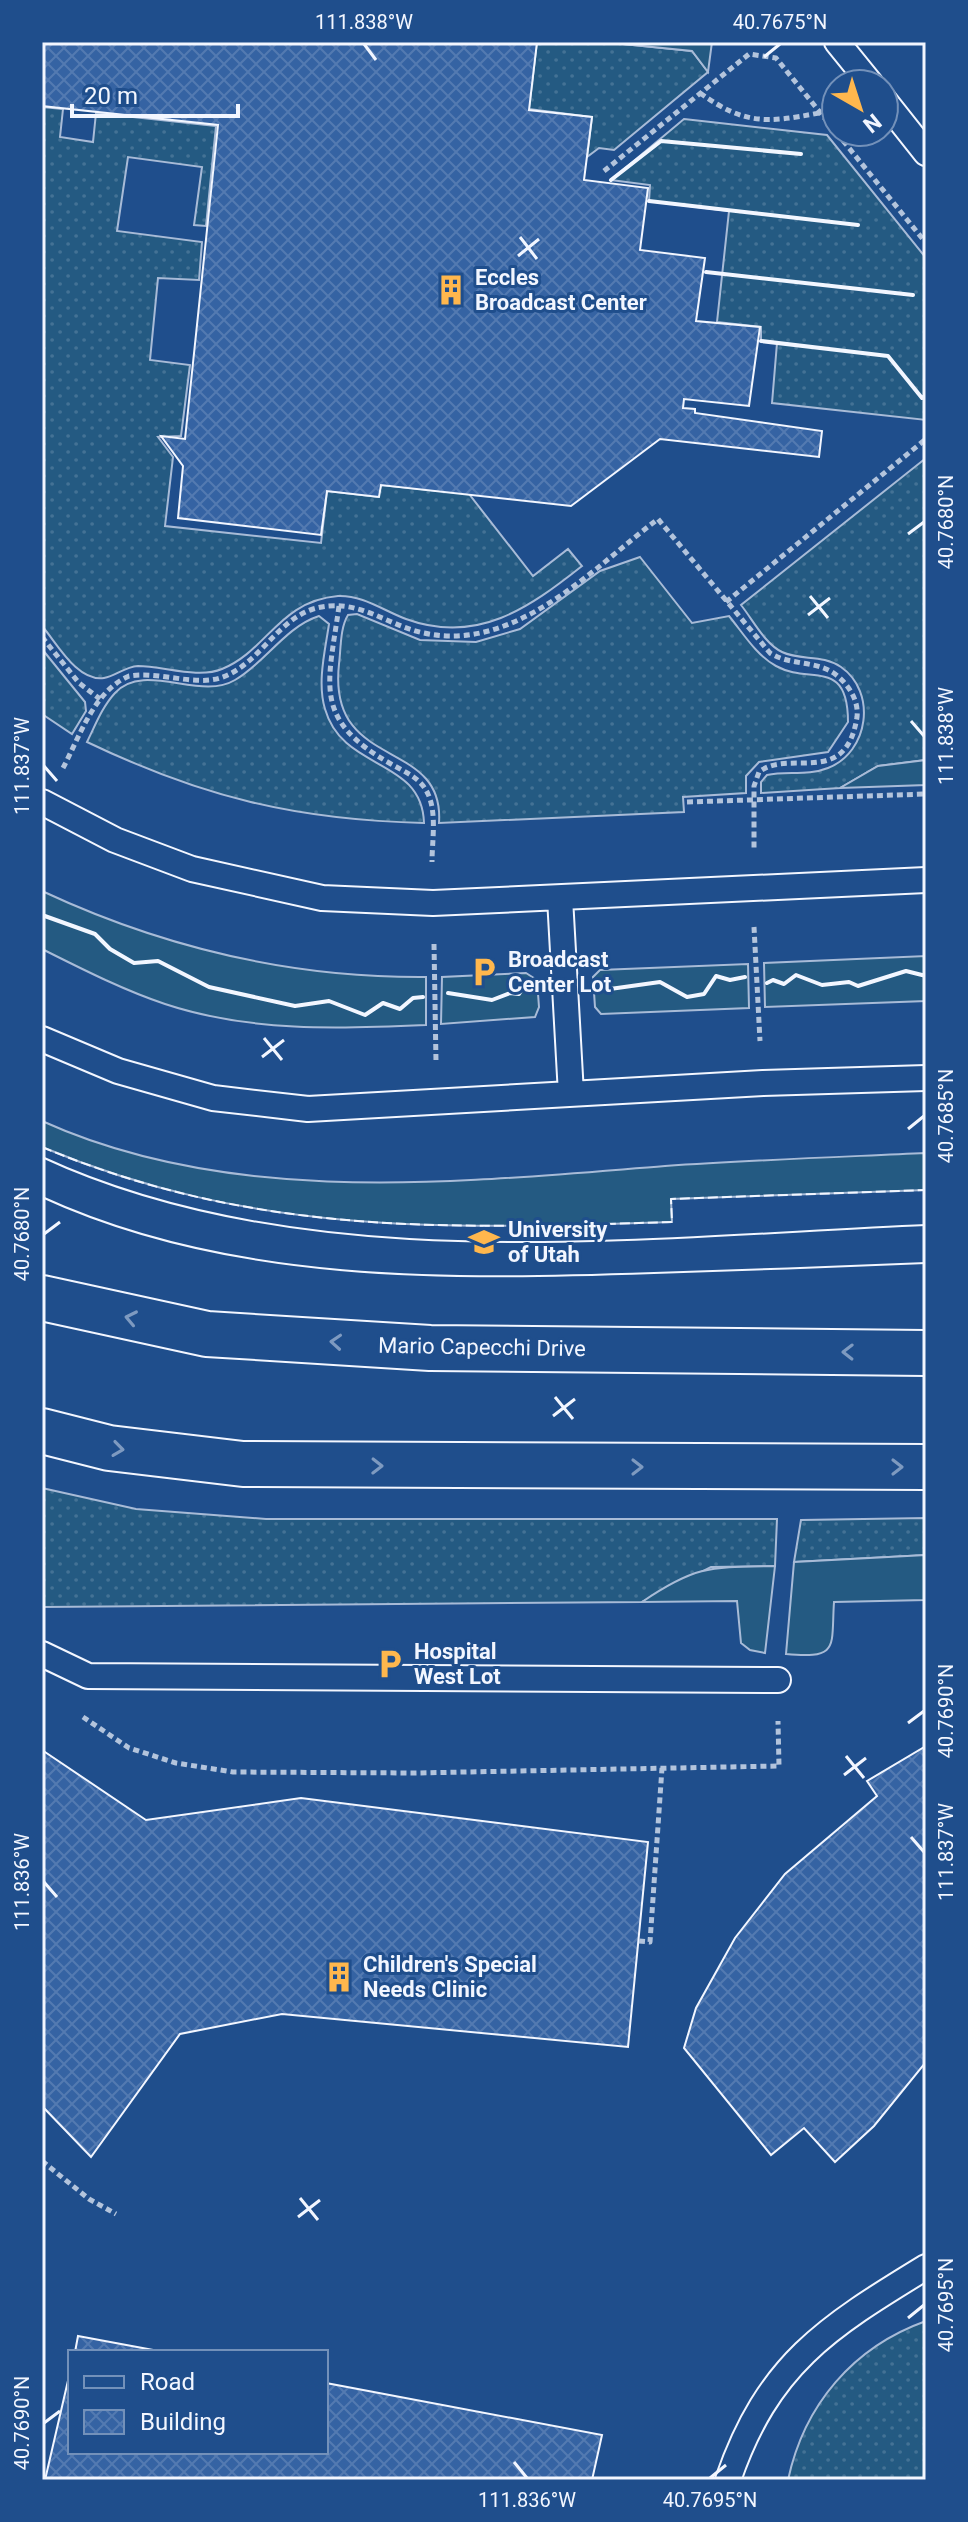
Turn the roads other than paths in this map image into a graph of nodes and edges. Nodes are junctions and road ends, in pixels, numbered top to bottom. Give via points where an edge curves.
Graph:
1 (837, 42) edge
2 (858, 68) edge
3 (900, 120) edge
4 (926, 153) edge
5 (42, 802) edge
6 (926, 880) edge
7 (560, 898) junction
8 (42, 1039) edge
9 (926, 1078) edge
10 (571, 1094) junction
11 (42, 1298) edge
12 (926, 1353) edge
13 (42, 1431) edge
14 (926, 1467) edge
15 (42, 1654) edge
16 (778, 1680) dead end
17 (926, 2267) edge
18 (728, 2480) edge

1 - 2 lane
3 - 4 lane
5 - 7 lane via 115,840 192,869 322,898 433,903
6 - 7 lane
7 - 10 lane
8 - 10 lane via 118,1071 213,1098 308,1109
9 - 10 lane
12 -> 11 main road, Mario Capecchi Drive via 430,1348 207,1334
13 -> 14 main road via 109,1448 243,1464
15 - 16 lane via 88,1676
17 - 18 lane via 846,2316 797,2357 758,2412

